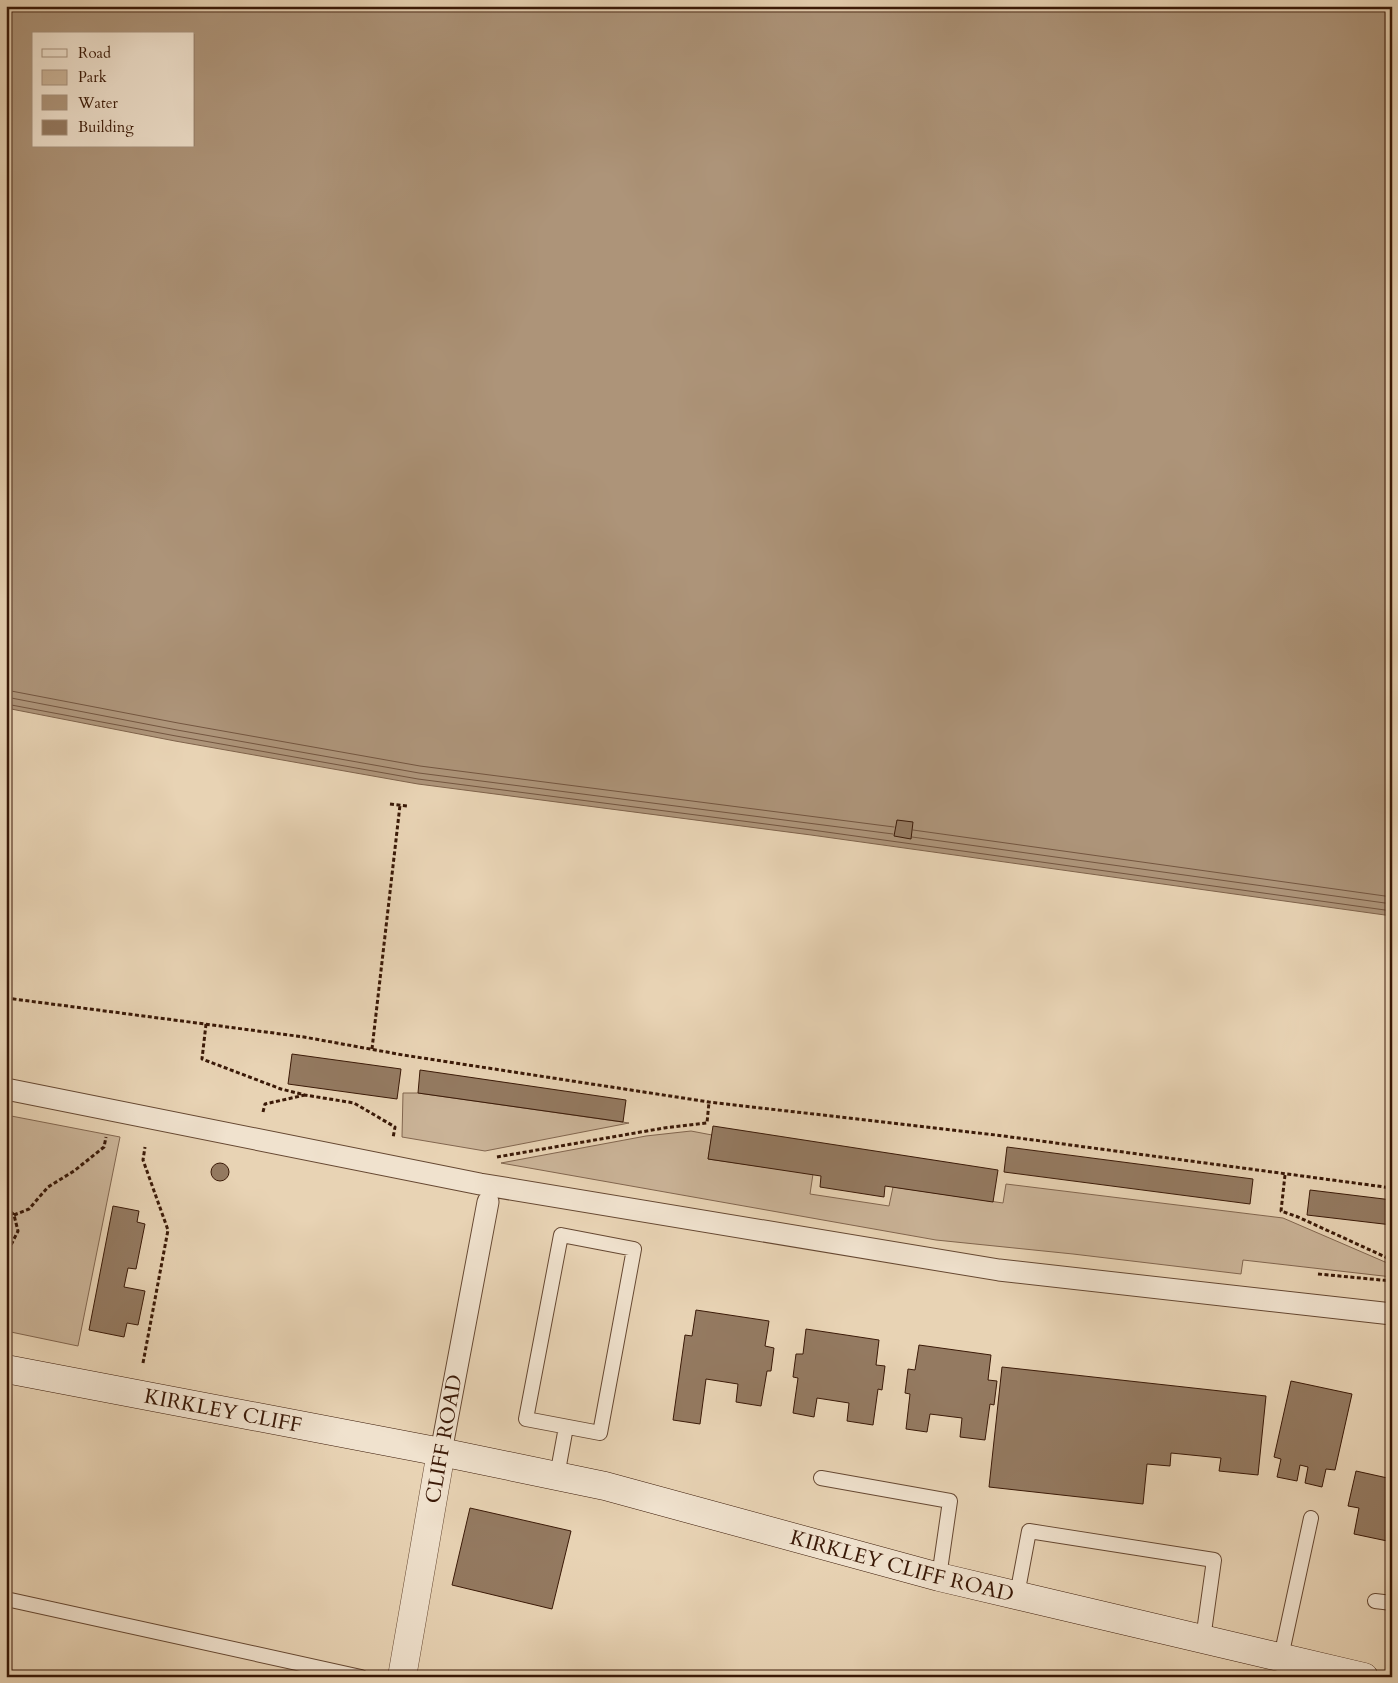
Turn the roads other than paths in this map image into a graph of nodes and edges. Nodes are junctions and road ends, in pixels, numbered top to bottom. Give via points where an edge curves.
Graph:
1 (6, 1089) edge
2 (488, 1202) dead end
3 (1392, 1314) edge
4 (6, 1369) edge
5 (566, 1427) junction
6 (441, 1452) junction
7 (557, 1476) junction
8 (821, 1478) dead end
9 (1312, 1518) dead end
10 (939, 1577) junction
11 (1018, 1595) junction
12 (6, 1599) edge
13 (1375, 1602) dead end
14 (1392, 1603) edge
15 (1203, 1639) junction
16 (1281, 1657) junction
17 (362, 1677) edge
18 (402, 1677) edge
19 (1364, 1677) edge

1 - 3 street via 480,1184 999,1270
2 - 6 street, CLIFF ROAD
4 - 6 main road, KIRKLEY CLIFF
5 - 5 lane via 526,1419 561,1235 634,1249 600,1433
5 - 7 lane
6 - 7 main road, KIRKLEY CLIFF ROAD
6 - 18 main road, CLIFF ROAD
7 - 10 main road, KIRKLEY CLIFF ROAD via 605,1486
8 - 10 lane via 950,1501
9 - 16 lane
10 - 11 main road, KIRKLEY CLIFF ROAD
11 - 15 main road, KIRKLEY CLIFF ROAD
11 - 15 lane via 1029,1531 1214,1560
12 - 17 lane
13 - 14 lane
15 - 16 main road, KIRKLEY CLIFF ROAD
16 - 19 main road, KIRKLEY CLIFF ROAD

